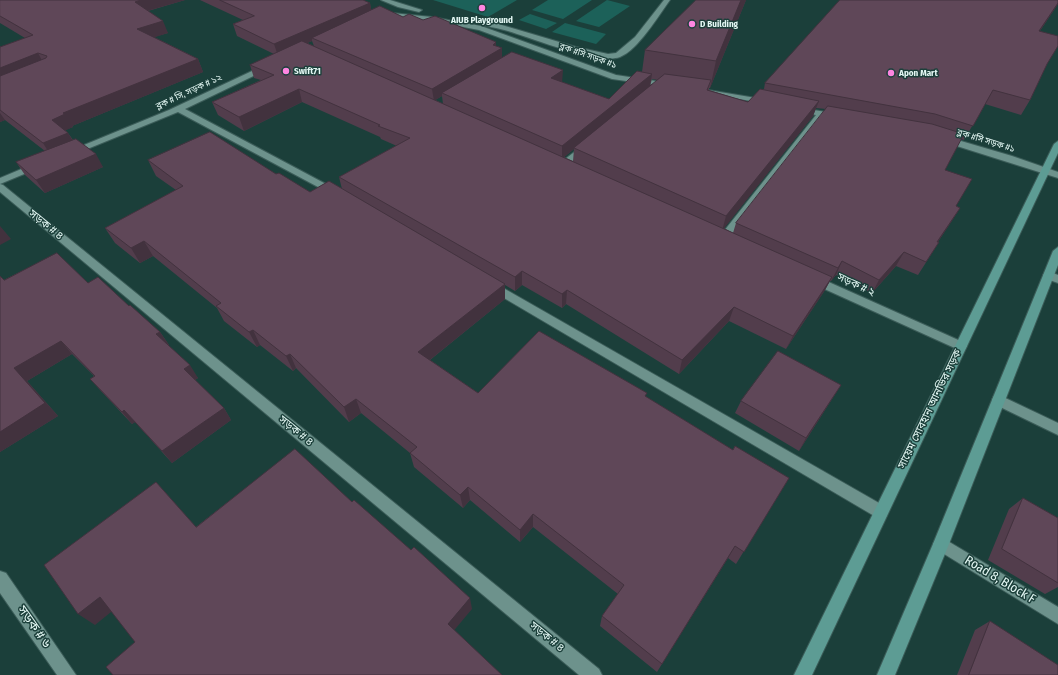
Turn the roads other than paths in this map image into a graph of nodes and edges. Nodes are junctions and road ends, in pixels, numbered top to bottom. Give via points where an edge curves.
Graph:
1 (384, 0) edge
2 (667, 0) edge
3 (379, 15) edge
4 (275, 63) edge
5 (660, 84) junction
6 (675, 86) edge
7 (689, 88) edge
8 (648, 94) edge
9 (776, 104) edge
10 (791, 107) edge
11 (178, 109) junction
12 (821, 114) junction
13 (844, 118) edge
14 (934, 136) edge
15 (593, 140) edge
16 (1058, 144) edge
17 (64, 155) edge
18 (43, 163) edge
19 (563, 165) edge
20 (1045, 170) junction
21 (1058, 175) edge
22 (0, 180) edge
23 (0, 187) edge
24 (346, 199) edge
25 (724, 238) edge
26 (1058, 251) edge
27 (803, 274) edge
28 (1053, 277) edge
29 (480, 278) edge
30 (960, 346) junction
31 (999, 400) junction
32 (1058, 428) edge
33 (881, 512) junction
34 (941, 544) junction
35 (0, 579) edge
36 (1058, 616) edge
37 (67, 675) edge
38 (593, 675) edge
39 (803, 675) edge
40 (886, 675) edge

1 - 2 street via 407,8 500,25 608,57 622,53
3 - 5 street, ব্লক #সি সড়ক #১ via 432,19 482,28 529,49 615,77
4 - 11 street, ব্লক # সি, সড়ক # ১২
5 - 6 street, ব্লক #সি সড়ক #১
5 - 8 street
7 - 9 street
10 - 12 street
11 - 17 street, ব্লক # সি, সড়ক # ১২
11 - 24 street
12 - 13 street
12 - 25 street
14 - 20 street, ব্লক #সি সড়ক #১
15 - 19 street
16 - 20 street, সায়েম সোবহান আনভির সড়ক
18 - 22 street
20 - 21 street, ব্লক #সি সড়ক #১
20 - 30 street, সায়েম সোবহান আনভির সড়ক
23 - 38 street, সড়ক # ৪
26 - 28 street
27 - 30 street, সড়ক # ২
28 - 31 street
29 - 33 street
30 - 33 street, সায়েম সোবহান আনভির সড়ক
31 - 32 street
31 - 34 street
33 - 39 street, সায়েম সোবহান আনভির সড়ক
34 - 36 street, Road 8, Block F
34 - 40 street
35 - 37 street, সড়ক # ৬

